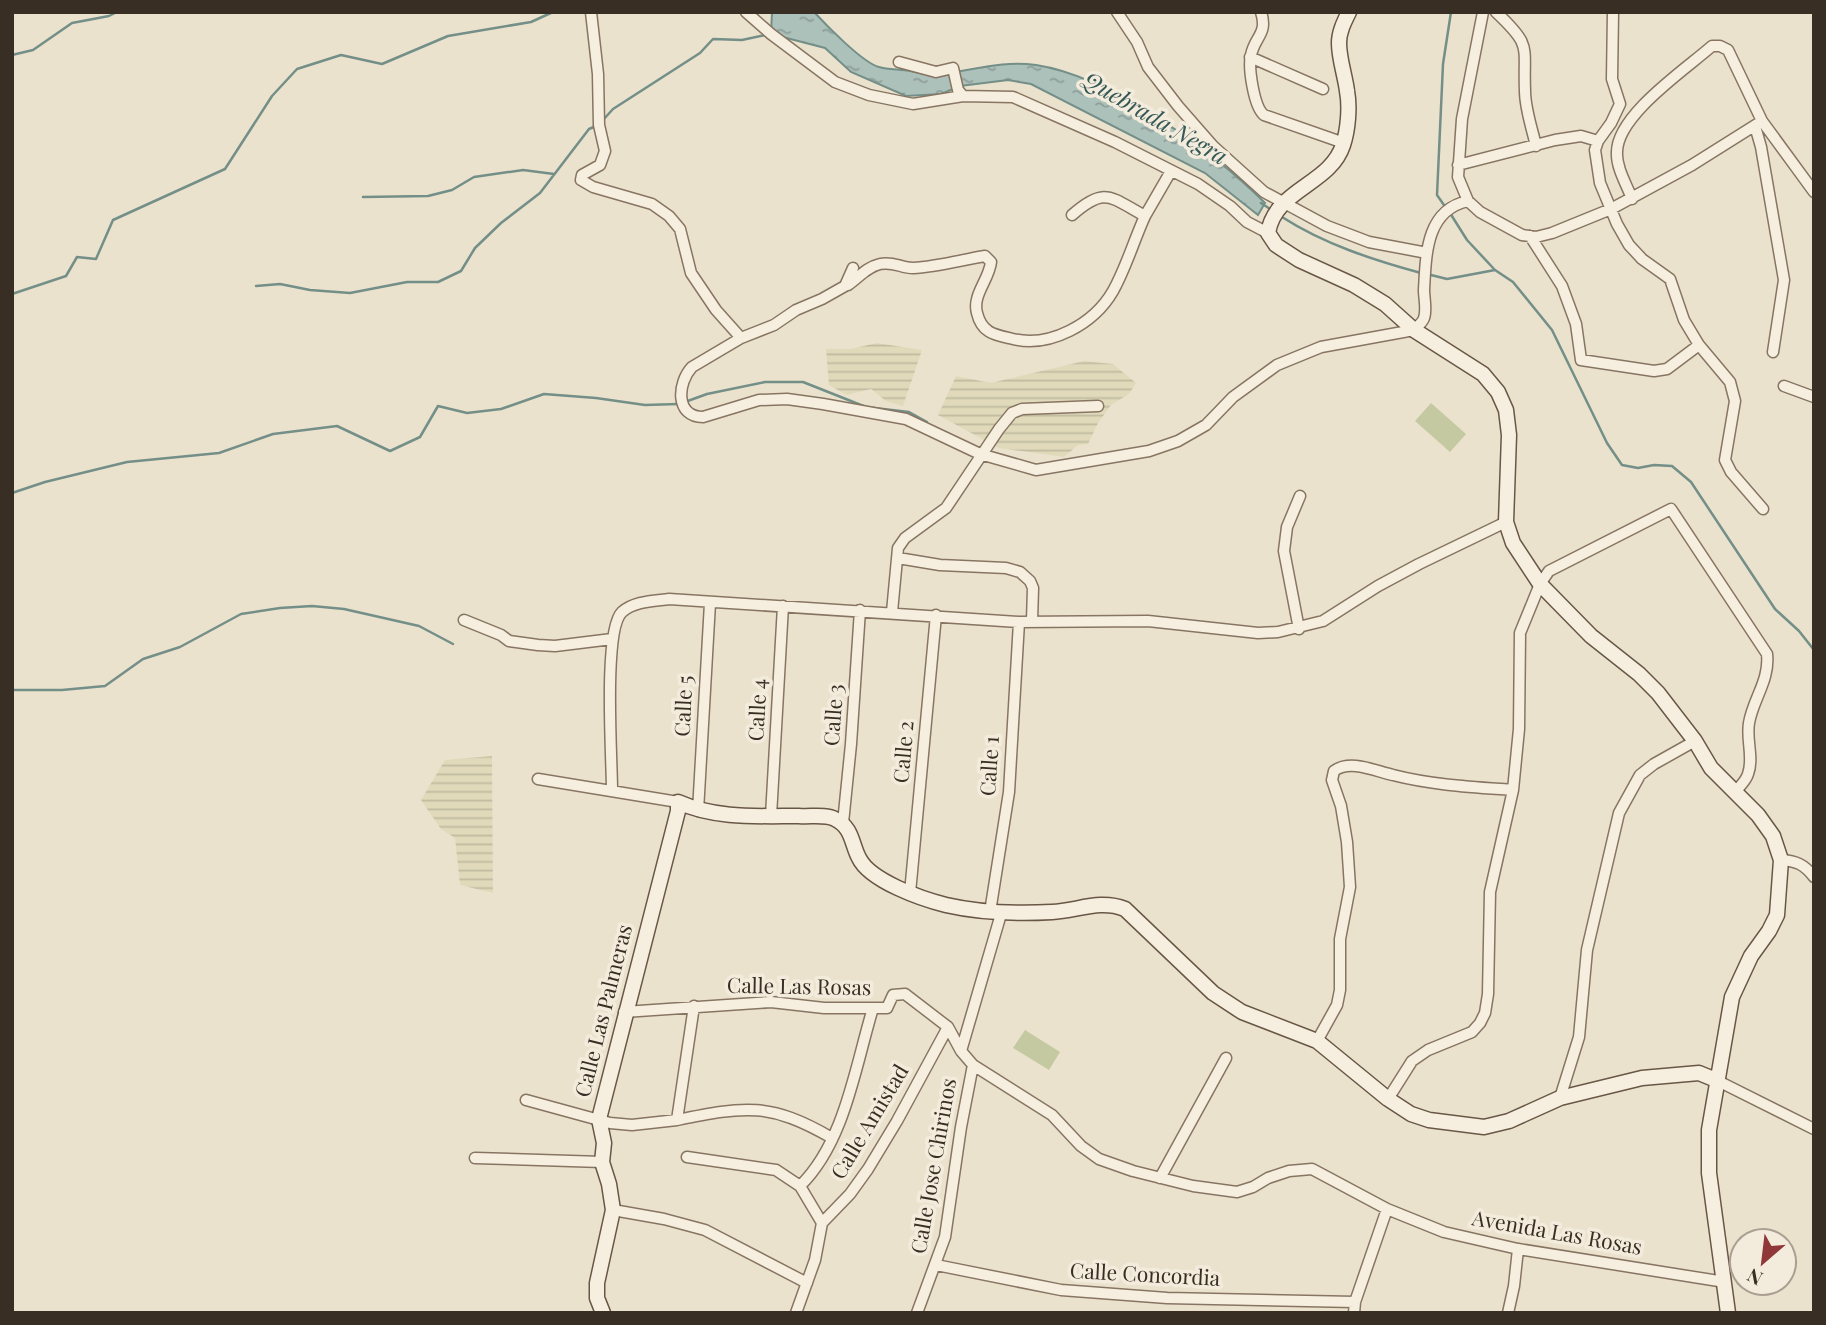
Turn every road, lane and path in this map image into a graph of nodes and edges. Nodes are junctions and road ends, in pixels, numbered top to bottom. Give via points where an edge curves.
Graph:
1 (591, 12) edge
2 (746, 12) edge
3 (1117, 12) edge
4 (1261, 12) edge
5 (1349, 12) edge
6 (1483, 12) edge
7 (1496, 12) edge
8 (1613, 12) edge
9 (1250, 57) junction
10 (899, 62) dead end
11 (1323, 89) dead end
12 (961, 93) junction
13 (1758, 123) junction
14 (1598, 141) junction
15 (1344, 144) junction
16 (1536, 146) junction
17 (1458, 165) junction
18 (1171, 171) junction
19 (1814, 192) edge
20 (1632, 199) junction
21 (1468, 201) junction
22 (1611, 209) junction
23 (1072, 215) dead end
24 (1145, 216) junction
25 (1274, 217) junction
26 (1530, 236) junction
27 (1427, 258) junction
28 (853, 268) dead end
29 (845, 286) junction
30 (1414, 330) junction
31 (741, 338) junction
32 (1699, 345) junction
33 (1773, 352) dead end
34 (1784, 386) dead end
35 (1814, 397) edge
36 (1098, 406) dead end
37 (980, 454) junction
38 (1300, 496) dead end
39 (1763, 509) dead end
40 (1506, 523) junction
41 (898, 558) junction
42 (1540, 584) junction
43 (710, 603) junction
44 (783, 606) junction
45 (860, 610) junction
46 (891, 612) junction
47 (936, 615) junction
48 (464, 620) dead end
49 (1032, 621) junction
50 (1019, 622) junction
51 (1299, 629) junction
52 (612, 639) junction
53 (1695, 741) junction
54 (538, 779) dead end
55 (612, 790) junction
56 (1513, 790) junction
57 (1735, 792) junction
58 (678, 802) junction
59 (698, 811) junction
60 (771, 816) junction
61 (843, 823) junction
62 (1780, 860) junction
63 (1814, 877) edge
64 (910, 893) junction
65 (996, 913) junction
66 (694, 1006) junction
67 (873, 1008) junction
68 (624, 1012) junction
69 (948, 1027) junction
70 (1317, 1041) junction
71 (961, 1051) junction
72 (1226, 1058) dead end
73 (973, 1065) junction
74 (1716, 1080) junction
75 (1560, 1098) junction
76 (1388, 1099) junction
77 (526, 1101) dead end
78 (599, 1119) junction
79 (677, 1120) junction
80 (1814, 1129) edge
81 (832, 1138) junction
82 (687, 1157) dead end
83 (475, 1158) dead end
84 (602, 1162) junction
85 (1160, 1178) junction
86 (800, 1186) junction
87 (1387, 1209) junction
88 (613, 1210) junction
89 (822, 1223) junction
90 (1518, 1249) junction
91 (936, 1265) junction
92 (1725, 1282) junction
93 (807, 1283) junction
94 (1354, 1308) edge
95 (603, 1313) edge
96 (796, 1313) edge
97 (917, 1313) edge
98 (1508, 1313) edge
99 (1728, 1313) edge

1 - 31 street via 598,125 605,151 600,165 581,180 652,204 669,216 680,229 691,273
2 - 12 street via 835,82 869,95 913,104
3 - 25 street via 1148,67
4 - 9 street via 1264,24
5 - 15 street via 1339,42 1348,94
6 - 17 street
7 - 16 street via 1525,48 1524,92
8 - 14 street via 1612,79 1620,104
9 - 11 street
9 - 15 street via 1259,111
10 - 12 street via 936,72 953,68
12 - 18 street via 1013,97
13 - 19 street
13 - 20 street
13 - 20 street via 1728,50 1712,46 1651,97 1627,127 1616,149
13 - 33 street via 1784,281
14 - 16 street via 1581,136
14 - 22 street via 1595,162
15 - 25 street via 1336,161
16 - 17 street
17 - 21 street
18 - 24 street
18 - 25 street via 1198,184 1247,222
20 - 22 street
21 - 26 street via 1510,229
21 - 27 street via 1453,204 1441,214
22 - 26 street via 1552,233
22 - 32 street via 1629,245 1670,278 1684,320
23 - 24 street via 1086,202 1107,196
24 - 29 street via 1106,303 1084,322 1048,340 1023,342 988,332 976,313 976,298 990,273 991,262 985,257 909,268 893,262 878,264
25 - 27 street via 1327,226
25 - 30 street via 1276,245 1385,304
26 - 32 street via 1562,286 1576,324 1581,360 1654,371 1667,369
27 - 30 street via 1424,318
28 - 29 street
29 - 31 street
30 - 37 street via 1321,347 1276,365 1233,397 1206,425 1149,451 1036,470
30 - 40 street via 1483,374 1499,391 1509,435
31 - 37 street via 687,373 682,404 695,417 759,400 787,400 906,419
32 - 39 street via 1730,382 1735,401 1726,460
34 - 35 street
36 - 37 street via 1012,413
37 - 41 street via 946,508 905,538 896,553
38 - 51 street via 1287,527 1284,551
40 - 42 street via 1513,543
40 - 51 street via 1419,564 1323,621
41 - 46 street
41 - 49 street via 1020,572 1033,589
42 - 53 street via 1591,636 1658,693
42 - 56 street via 1520,633
42 - 57 street via 1549,571 1671,509 1767,654 1769,669 1748,727 1748,776
43 - 44 street
43 - 52 street via 669,598 641,603 623,610
43 - 59 street, Calle 5
44 - 45 street
44 - 60 street, Calle 4
45 - 46 street
45 - 61 street, Calle 3
46 - 47 street
47 - 50 street
47 - 64 street, Calle 2
48 - 52 street via 509,640 538,645
49 - 50 street
49 - 51 street via 1148,621 1258,633
50 - 65 street, Calle 1
52 - 55 street
53 - 57 street via 1711,768
53 - 75 street via 1640,775 1619,813 1587,950 1579,1037
54 - 55 street
55 - 58 street
56 - 70 street via 1427,784 1358,766 1334,771 1350,887 1340,939 1337,1004
56 - 76 street via 1490,892 1485,1013 1472,1032 1412,1060
57 - 62 street via 1773,836
58 - 59 street
58 - 68 street, Calle Las Palmeras
59 - 60 street
60 - 61 street via 832,817
61 - 64 street via 869,871
62 - 63 street via 1796,861
62 - 74 street via 1777,915 1732,997
64 - 65 street via 945,905
65 - 70 street via 1056,912 1113,904 1125,909 1213,993 1242,1012
65 - 71 street, Calle 1
66 - 67 street, Calle Las Rosas via 771,1002
66 - 68 street, Calle Las Rosas
66 - 79 street
67 - 69 street, Calle Las Rosas via 887,1008 893,995 905,994
67 - 81 street
68 - 78 street, Calle Las Palmeras
69 - 71 street, Calle Las Rosas
69 - 89 street, Calle Amistad via 868,1169
70 - 76 street
71 - 73 street, Calle Las Rosas
72 - 85 street
73 - 85 street, Calle Las Rosas via 1052,1115 1099,1159
73 - 91 street, Calle Jose Chirinos via 949,1217
74 - 75 street via 1699,1073 1642,1078
74 - 80 street
74 - 92 street via 1709,1173
75 - 76 street via 1485,1127 1429,1120
77 - 78 street
78 - 79 street via 632,1125
78 - 84 street, Calle Las Palmeras
79 - 81 street via 743,1108 777,1112
81 - 86 street via 820,1164
82 - 86 street via 776,1170
83 - 84 street
84 - 88 street, Calle Las Palmeras
85 - 87 street, Calle Las Rosas via 1237,1192 1289,1171 1312,1170
86 - 89 street
87 - 90 street, Avenida Las Rosas via 1444,1231
87 - 94 street
88 - 93 street via 705,1230
88 - 95 street, Calle Las Palmeras via 597,1283
89 - 93 street
90 - 92 street, Avenida Las Rosas
90 - 98 street
91 - 94 street, Calle Concordia via 1061,1290
91 - 97 street, Calle Jose Chirinos
92 - 99 street
93 - 96 street

